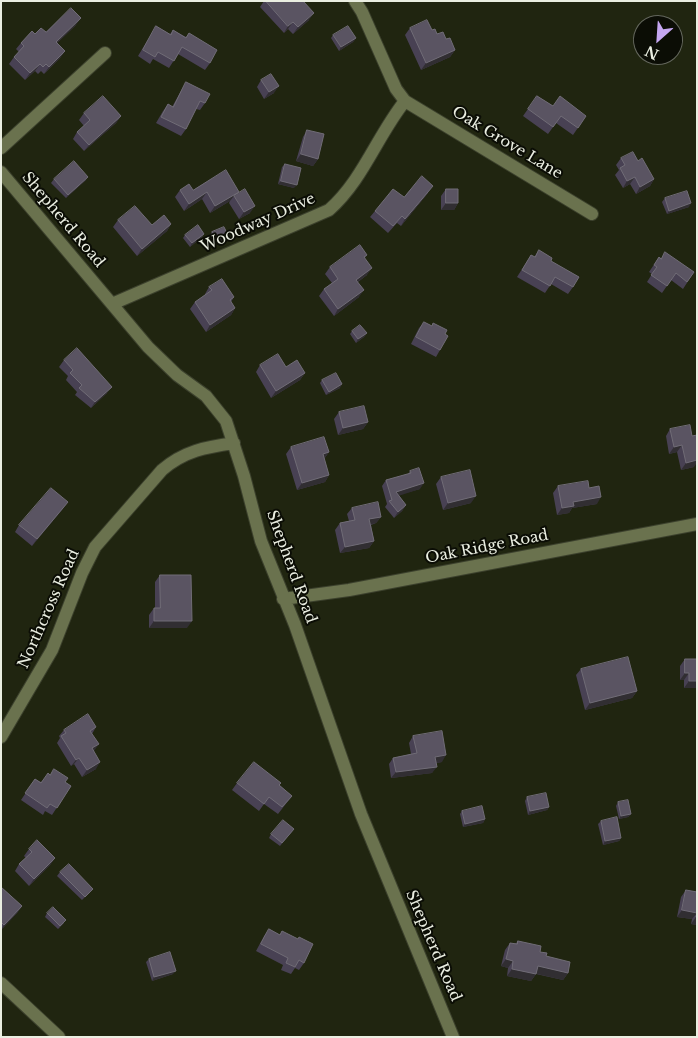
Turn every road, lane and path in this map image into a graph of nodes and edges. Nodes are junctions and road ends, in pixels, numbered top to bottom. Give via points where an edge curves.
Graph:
1 (355, 1) edge
2 (105, 53) dead end
3 (405, 101) junction
4 (1, 148) edge
5 (1, 172) edge
6 (592, 214) dead end
7 (112, 304) junction
8 (234, 444) junction
9 (697, 524) edge
10 (283, 599) junction
11 (1, 737) edge
12 (1, 983) edge
13 (59, 1037) edge
14 (453, 1037) edge

1 - 3 street via 396,89
2 - 4 street
3 - 6 street, Oak Grove Lane
3 - 7 street, Woodway Drive via 352,186 329,210
5 - 7 street, Shepherd Road
7 - 8 street, Shepherd Road via 162,361 217,408 226,421
8 - 10 street, Shepherd Road via 261,541
8 - 11 street, Northcross Road via 192,450 173,460 95,547 52,650
9 - 10 street, Oak Ridge Road via 357,589
10 - 14 street, Shepherd Road via 361,814
12 - 13 street

